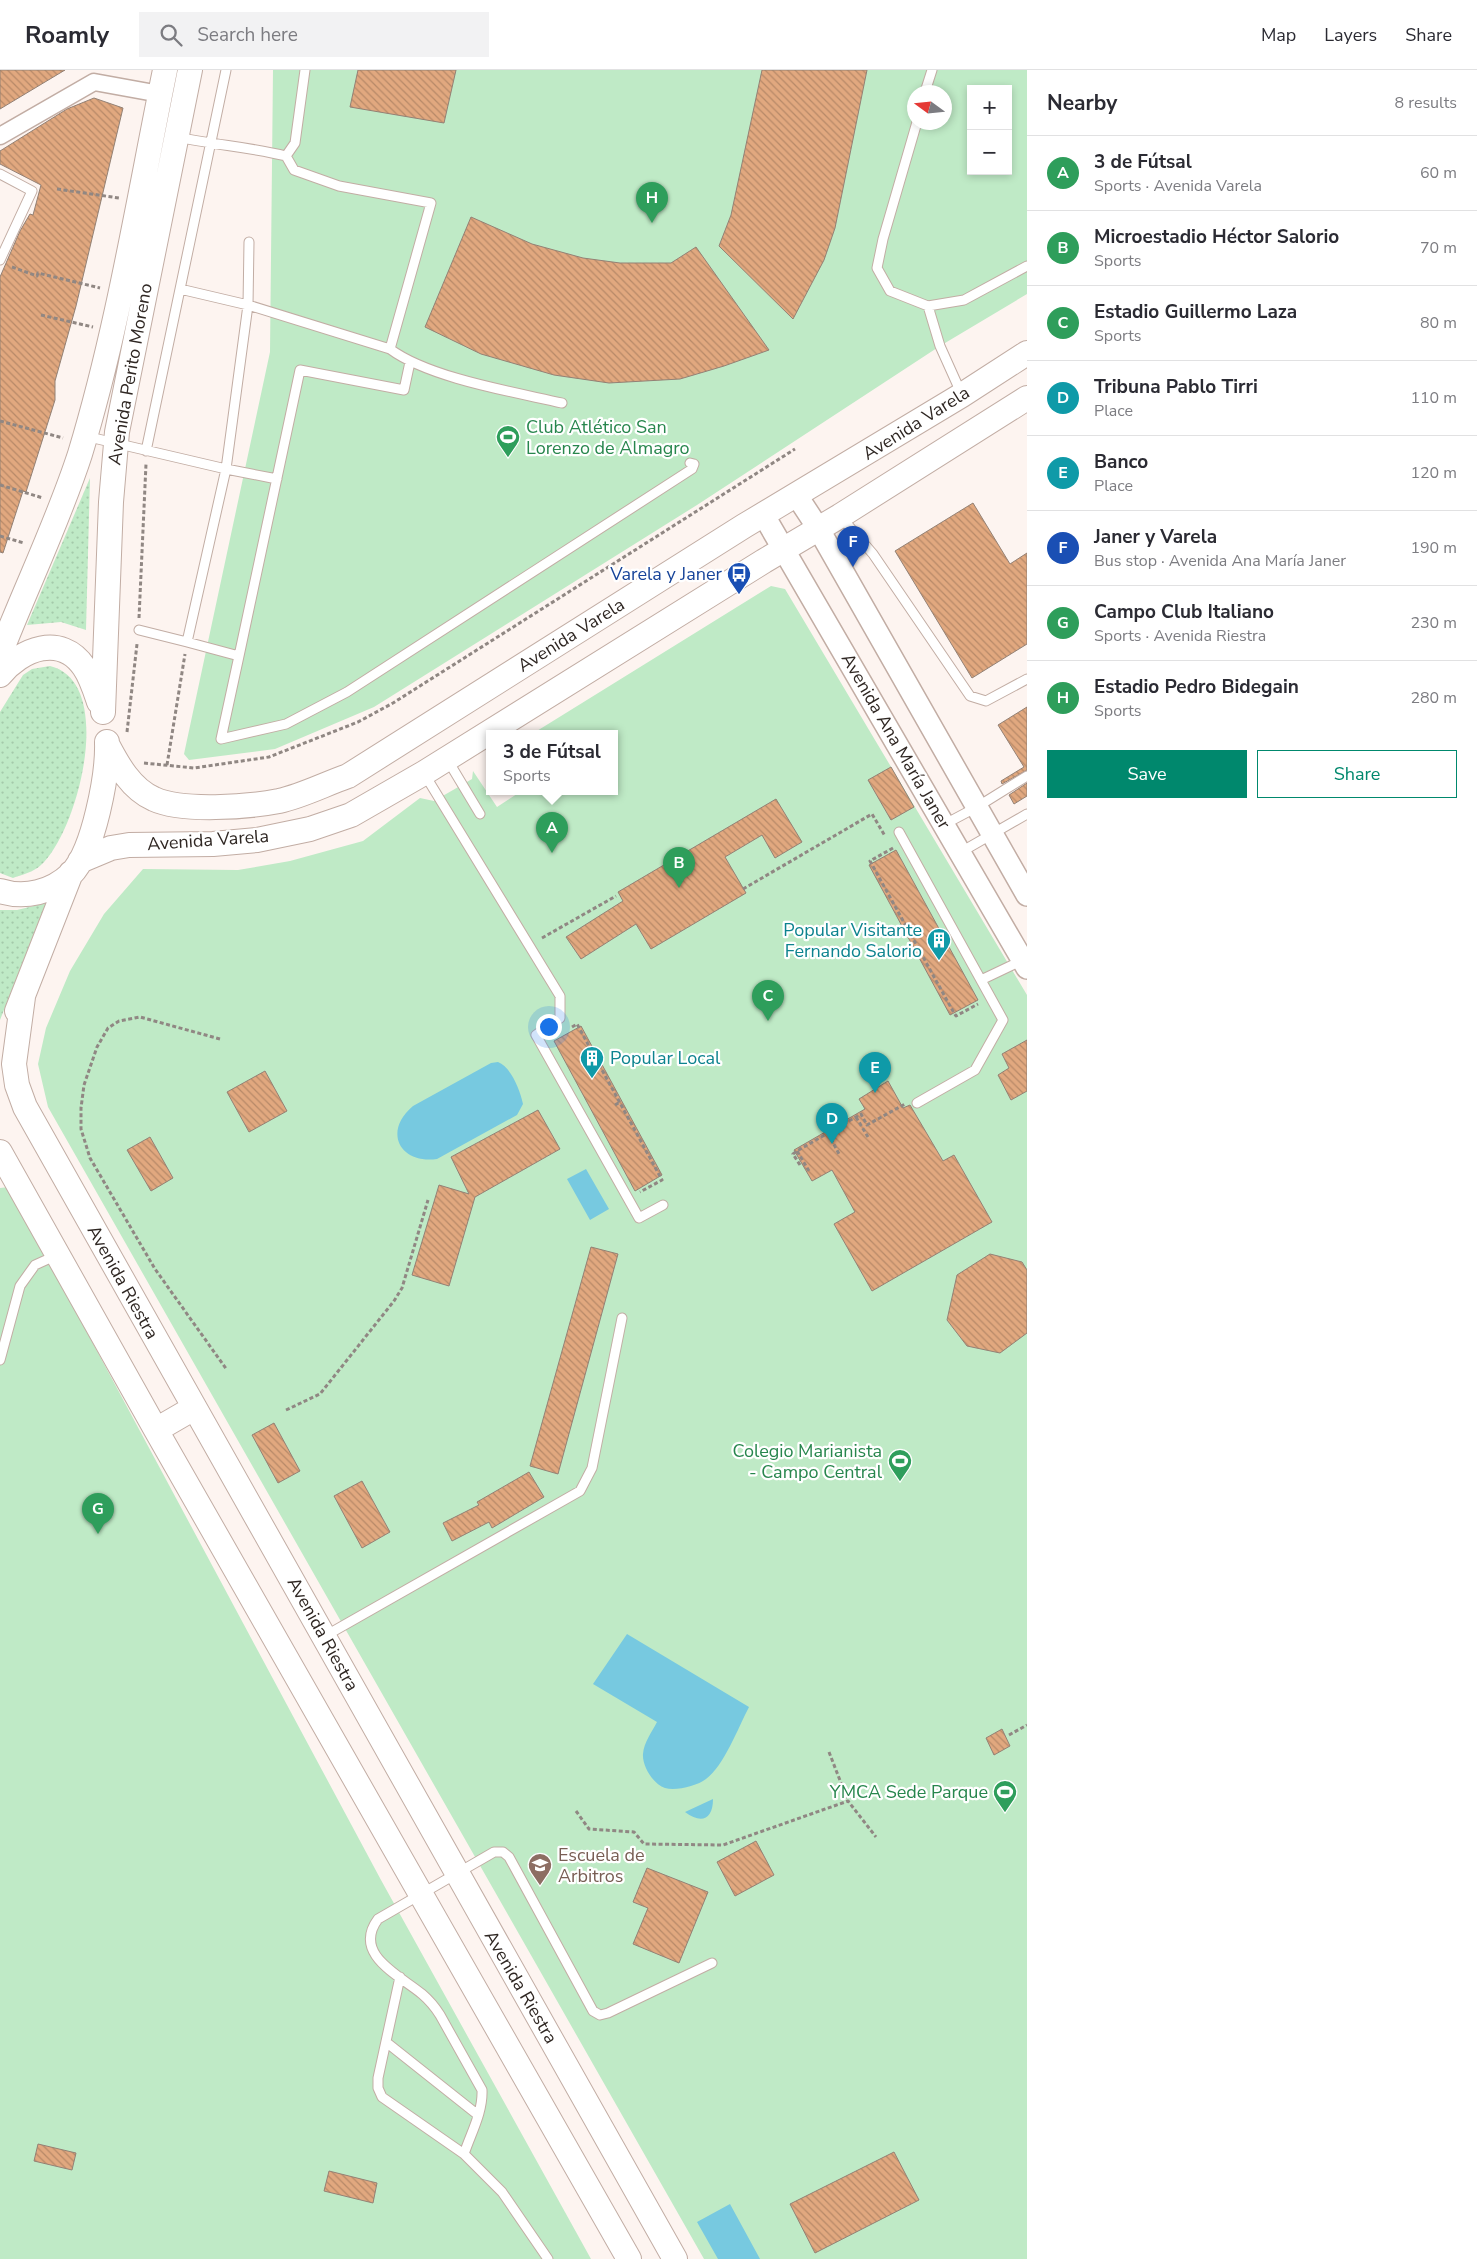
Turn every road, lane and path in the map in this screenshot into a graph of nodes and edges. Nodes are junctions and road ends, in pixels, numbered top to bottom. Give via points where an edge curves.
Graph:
1 (166, 70) edge
2 (190, 70) edge
3 (226, 70) edge
4 (305, 70) edge
5 (932, 70) edge
6 (90, 76) edge
7 (927, 85) edge
8 (160, 94) junction
9 (914, 130) edge
10 (165, 134) junction
11 (0, 136) edge
12 (211, 144) junction
13 (286, 156) junction
14 (0, 174) edge
15 (56, 189) dead end
16 (139, 202) junction
17 (249, 242) dead end
18 (0, 260) edge
19 (9, 266) dead end
20 (1027, 266) edge
21 (180, 289) junction
22 (120, 293) junction
23 (248, 305) junction
24 (928, 306) junction
25 (41, 315) dead end
26 (111, 331) junction
27 (390, 349) junction
28 (1027, 353) edge
29 (410, 362) junction
30 (962, 395) junction
31 (1027, 398) edge
32 (562, 403) dead end
33 (0, 422) edge
34 (84, 439) junction
35 (116, 444) junction
36 (795, 449) dead end
37 (146, 451) junction
38 (690, 463) dead end
39 (226, 469) junction
40 (277, 480) junction
41 (0, 485) edge
42 (797, 496) junction
43 (63, 504) junction
44 (763, 514) junction
45 (840, 516) junction
46 (818, 528) junction
47 (785, 549) junction
48 (139, 630) junction
49 (187, 642) junction
50 (0, 653) edge
51 (239, 656) junction
52 (0, 675) edge
53 (1027, 678) edge
54 (103, 712) junction
55 (494, 730) edge
56 (486, 735) edge
57 (117, 739) junction
58 (447, 759) junction
59 (140, 763) dead end
60 (167, 765) junction
61 (424, 773) junction
62 (1027, 776) edge
63 (977, 807) junction
64 (480, 814) dead end
65 (1027, 814) edge
66 (945, 824) junction
67 (899, 832) joint
68 (992, 834) junction
69 (888, 851) dead end
70 (961, 852) junction
71 (76, 867) junction
72 (743, 889) dead end
73 (0, 891) edge
74 (1027, 895) edge
75 (616, 896) dead end
76 (538, 931) dead end
77 (1025, 964) edge
78 (981, 980) junction
79 (23, 997) junction
80 (973, 1007) dead end
81 (579, 1027) dead end
82 (220, 1039) dead end
83 (0, 1048) edge
84 (620, 1102) junction
85 (917, 1103) joint
86 (615, 1105) dead end
87 (856, 1117) junction
88 (828, 1133) junction
89 (868, 1137) dead end
90 (797, 1151) junction
91 (839, 1154) dead end
92 (1, 1156) edge
93 (800, 1165) dead end
94 (809, 1171) dead end
95 (645, 1189) dead end
96 (428, 1200) dead end
97 (663, 1205) dead end
98 (57, 1255) junction
99 (622, 1318) dead end
100 (0, 1360) edge
101 (226, 1370) dead end
102 (194, 1408) junction
103 (286, 1410) dead end
104 (156, 1430) junction
105 (325, 1636) junction
106 (1027, 1725) edge
107 (1009, 1735) dead end
108 (829, 1752) dead end
109 (848, 1801) junction
110 (576, 1811) dead end
111 (876, 1837) dead end
112 (456, 1873) junction
113 (421, 1894) junction
114 (712, 1963) dead end
115 (400, 1977) junction
116 (386, 2042) junction
117 (478, 2115) junction
118 (464, 2154) junction
119 (548, 2259) edge
120 (629, 2259) edge
121 (675, 2259) edge

1 - 8 main road, Avenida Perito Moreno
2 - 10 main road, Avenida Perito Moreno
3 - 12 lane
4 - 13 lane via 295,143
5 - 7 lane
6 - 8 street
6 - 11 street
8 - 10 main road, Avenida Perito Moreno
9 - 24 lane via 877,268 890,291
10 - 12 lane
10 - 16 main road, Avenida Perito Moreno
10 - 35 main road, Avenida Perito Moreno
12 - 13 lane
12 - 21 lane
13 - 27 lane via 294,170 339,186 431,203
14 - 18 lane via 32,191
15 - 16 path
16 - 22 main road, Avenida Perito Moreno
17 - 23 lane
19 - 22 path via 37,276 38,273
20 - 24 lane via 964,300
21 - 23 lane
21 - 37 lane
22 - 26 main road, Avenida Perito Moreno
23 - 27 lane
23 - 39 lane
24 - 30 lane via 940,346
25 - 26 path
26 - 34 main road, Avenida Perito Moreno
27 - 29 lane
28 - 30 main road, Avenida Varela
29 - 32 lane via 463,379
29 - 40 lane via 404,390 300,370
30 - 42 main road, Avenida Varela
31 - 45 main road, Avenida Varela
33 - 34 path
34 - 35 lane
34 - 43 main road, Avenida Perito Moreno
35 - 37 lane
35 - 54 main road, Avenida Perito Moreno via 110,502
36 - 60 path via 358,722 269,757 194,768
37 - 39 lane
37 - 48 path
38 - 51 lane via 694,464 692,470 348,692 286,724 221,739
39 - 40 lane
39 - 49 lane
40 - 51 lane
41 - 43 path
42 - 44 main road, Avenida Varela
42 - 46 street, Avenida Ana María Janer
43 - 50 main road, Avenida Perito Moreno
44 - 47 street, Avenida Ana María Janer
44 - 57 main road, Avenida Varela via 348,776 280,801 182,807 153,799 129,780
45 - 46 main road, Avenida Varela
45 - 53 lane via 873,554 970,696 986,701
46 - 47 main road, Avenida Varela
46 - 63 street, Avenida Ana María Janer
47 - 55 main road, Avenida Varela
47 - 66 street, Avenida Ana María Janer
48 - 49 lane
48 - 57 path
49 - 51 lane
49 - 60 path
52 - 54 main road via 20,655 45,647 59,648 83,665
54 - 57 main road
56 - 58 main road, Avenida Varela
57 - 71 main road via 96,822
58 - 61 main road, Avenida Varela
58 - 64 lane
59 - 60 path
61 - 71 main road, Avenida Varela via 351,816 310,828 257,840 129,845 112,848
61 - 97 lane via 560,996 560,1018 536,1035 639,1218
62 - 63 lane
63 - 66 lane
63 - 68 street, Avenida Ana María Janer
65 - 68 lane
66 - 70 street, Avenida Ana María Janer
67 - 72 path via 886,838 872,814
67 - 78 lane
68 - 70 lane
68 - 74 street, Avenida Ana María Janer
69 - 80 path via 870,860 956,1016
70 - 77 street, Avenida Ana María Janer
71 - 73 main road via 52,888 34,894
71 - 79 main road
75 - 76 path via 543,939
77 - 78 lane
78 - 85 lane via 1003,1020 975,1070
79 - 83 main road
79 - 102 main road, Avenida Riestra via 14,1064 25,1107
81 - 84 path
82 - 101 path via 140,1017 119,1021 108,1028 97,1047 80,1108 81,1129 90,1158 155,1269
84 - 86 path
84 - 95 path via 662,1180
85 - 87 path via 915,1099 867,1125 861,1114
87 - 88 path
87 - 89 path
88 - 90 path
88 - 91 path
90 - 93 path via 793,1154
90 - 94 path
92 - 98 main road
96 - 103 path via 402,1288 394,1301 320,1394
98 - 100 lane via 34,1265 20,1286
98 - 104 main road
99 - 105 lane via 592,1468 580,1491
102 - 104 main road
102 - 105 main road, Avenida Riestra
104 - 113 main road
105 - 112 main road, Avenida Riestra
106 - 107 path
108 - 109 path
109 - 110 path via 723,1845 644,1844 634,1832 589,1829
109 - 111 path
112 - 113 lane
112 - 114 lane via 494,1852 502,1852 509,1857 593,2011 600,2015
112 - 121 main road, Avenida Riestra
113 - 115 lane via 378,1919 372,1927 372,1949 378,1959
113 - 120 main road
115 - 116 lane
115 - 117 lane via 424,1995 440,2014 482,2090
116 - 117 lane
116 - 118 lane via 378,2078 382,2097
117 - 118 lane
118 - 119 lane via 502,2192

